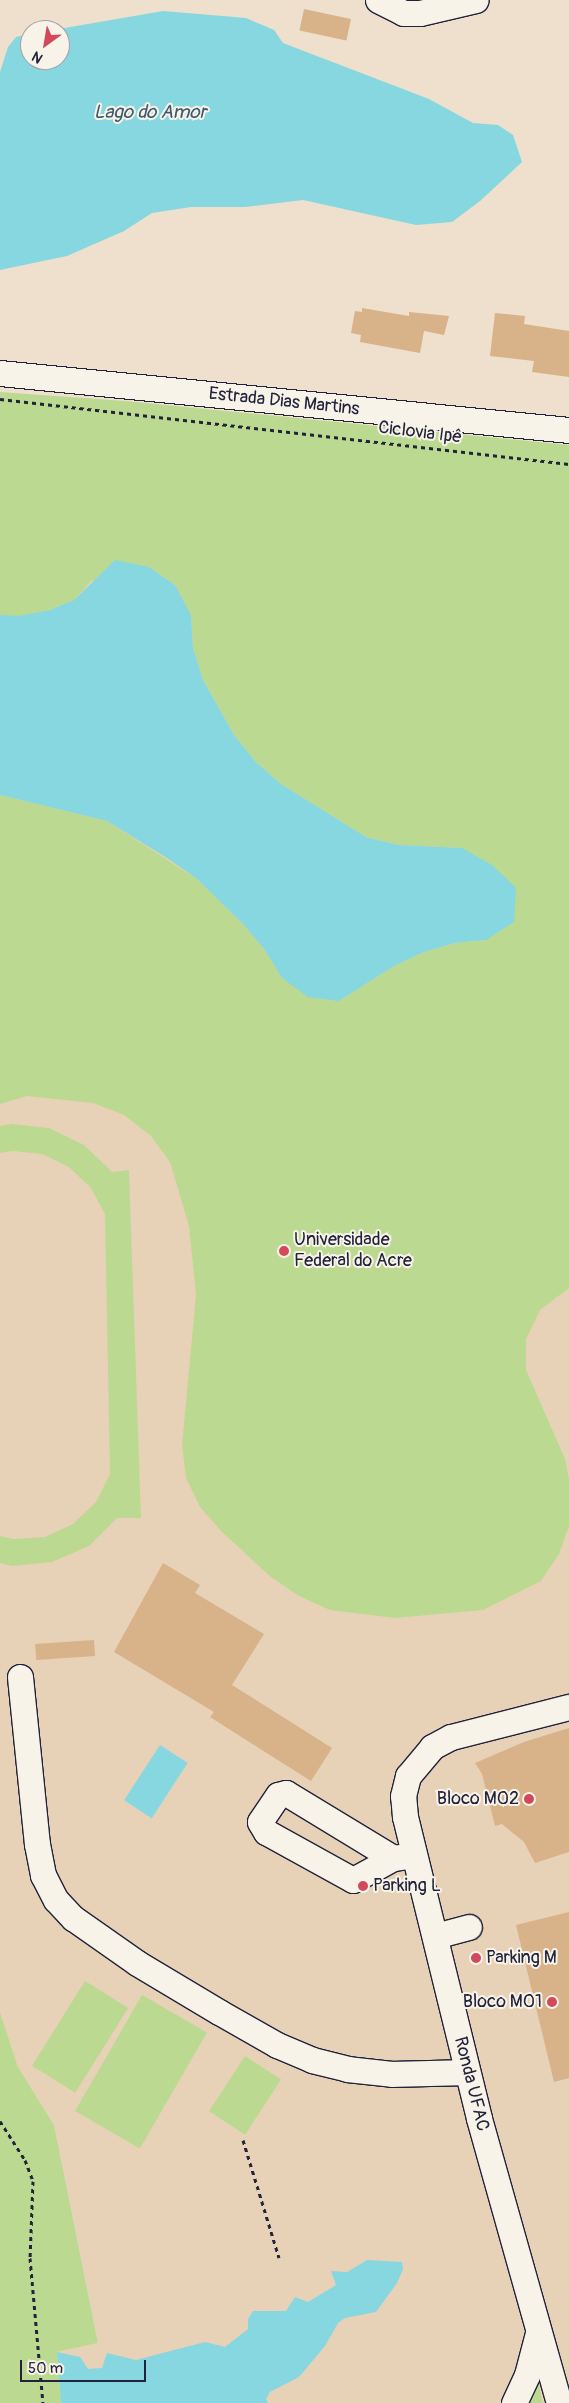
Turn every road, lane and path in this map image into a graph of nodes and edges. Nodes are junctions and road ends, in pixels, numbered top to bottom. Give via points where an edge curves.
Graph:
1 (378, 0) edge
2 (476, 0) edge
3 (0, 373) edge
4 (0, 399) edge
5 (569, 430) edge
6 (569, 464) edge
7 (20, 1677) dead end
8 (569, 1707) edge
9 (403, 1857) junction
10 (469, 1927) dead end
11 (435, 1936) junction
12 (467, 2072) junction
13 (0, 2121) edge
14 (243, 2140) dead end
15 (279, 2258) dead end
16 (538, 2333) junction
17 (43, 2403) edge
18 (514, 2403) edge
19 (559, 2403) edge

1 - 2 street via 403,13 420,13
3 - 5 street, Estrada Dias Martins
4 - 6 path, Ciclovia Ipê
7 - 12 street via 37,1844 44,1875 56,1900 73,1918 137,1963 219,2012 277,2045 312,2060 347,2069 392,2074
8 - 9 street, Ronda UFAC via 451,1737 432,1747 408,1776 403,1796
9 - 9 street via 286,1793 278,1795 260,1822 266,1832 353,1880
9 - 11 street, Ronda UFAC
10 - 11 street
11 - 12 street, Ronda UFAC
12 - 16 street, Ronda UFAC
13 - 17 path via 25,2160 34,2181 30,2258
14 - 15 path
16 - 18 street, Ronda UFAC via 527,2375
16 - 19 street, Ronda UFAC

